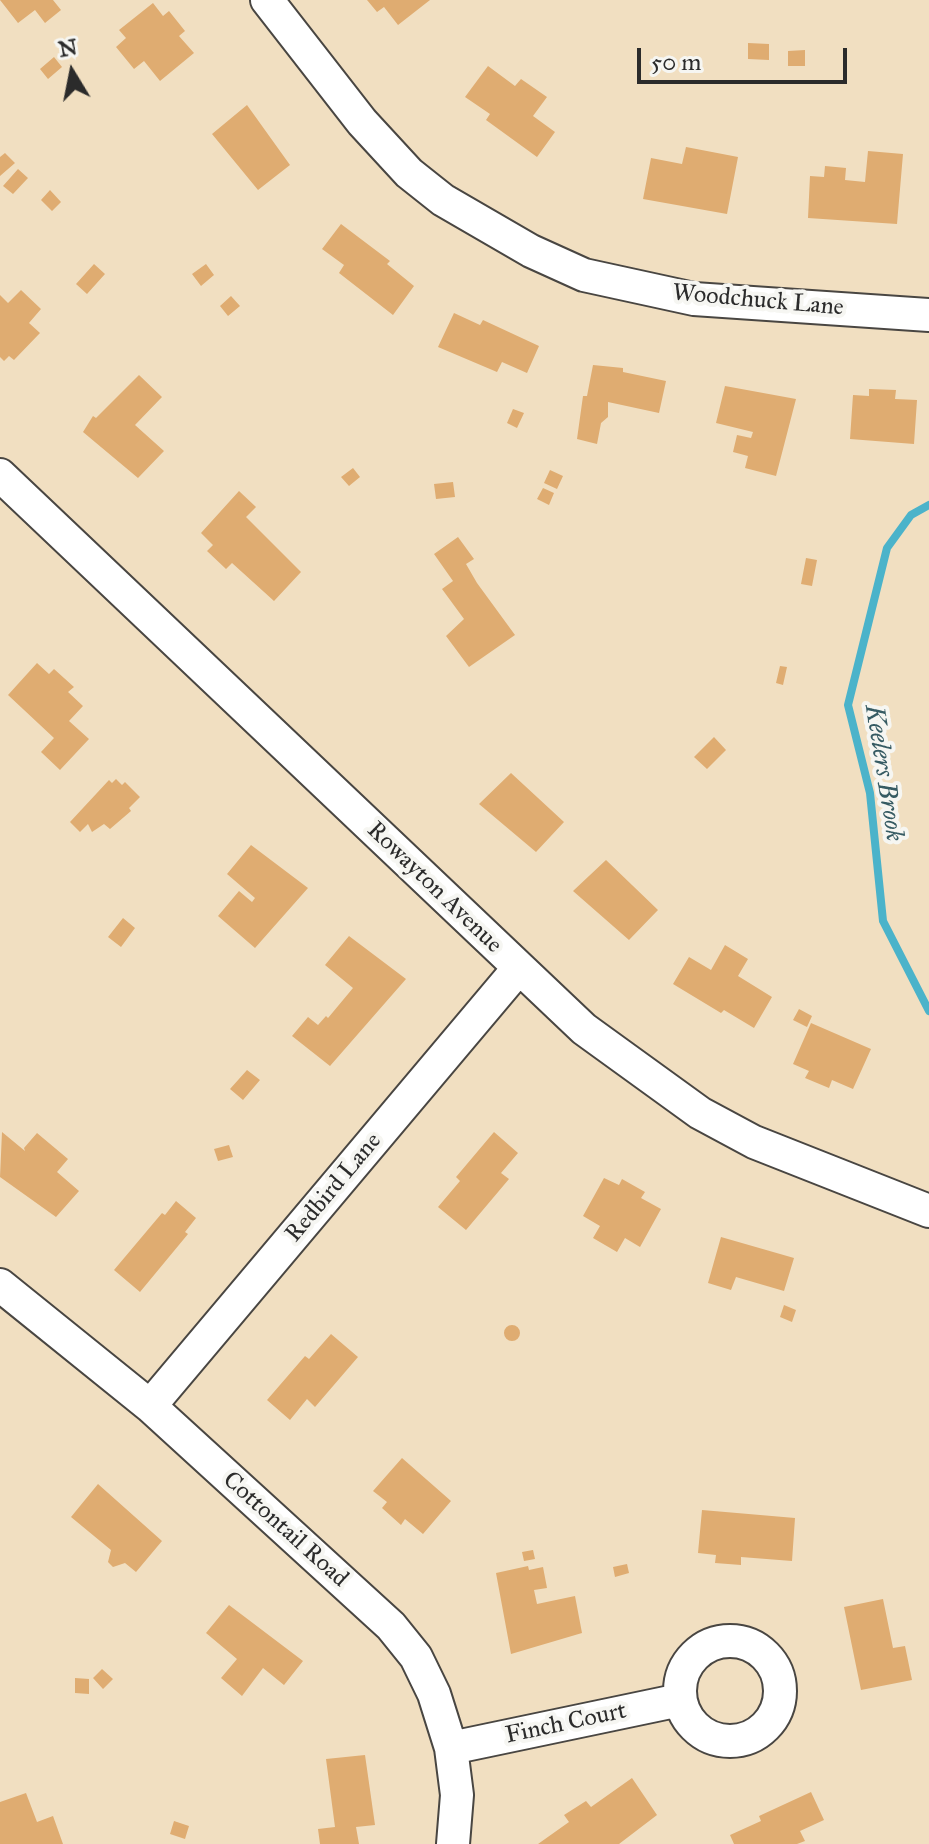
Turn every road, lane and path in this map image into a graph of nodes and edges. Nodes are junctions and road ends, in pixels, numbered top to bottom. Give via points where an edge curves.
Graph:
1 (267, 0) edge
2 (929, 315) edge
3 (0, 475) edge
4 (518, 969) junction
5 (929, 1211) edge
6 (0, 1285) edge
7 (150, 1406) junction
8 (680, 1700) dead end
9 (451, 1748) junction
10 (453, 1844) edge

1 - 2 street, Woodchuck Lane via 409,173 443,200 531,251 584,275 694,299
3 - 4 street, Rowayton Avenue
4 - 5 street, Rowayton Avenue via 584,1029 700,1113 792,1158
4 - 7 street, Redbird Lane
6 - 7 street, Cottontail Road
7 - 9 street, Cottontail Road via 391,1626 416,1657
8 - 9 street, Finch Court
9 - 10 street, Cottontail Road via 457,1795

